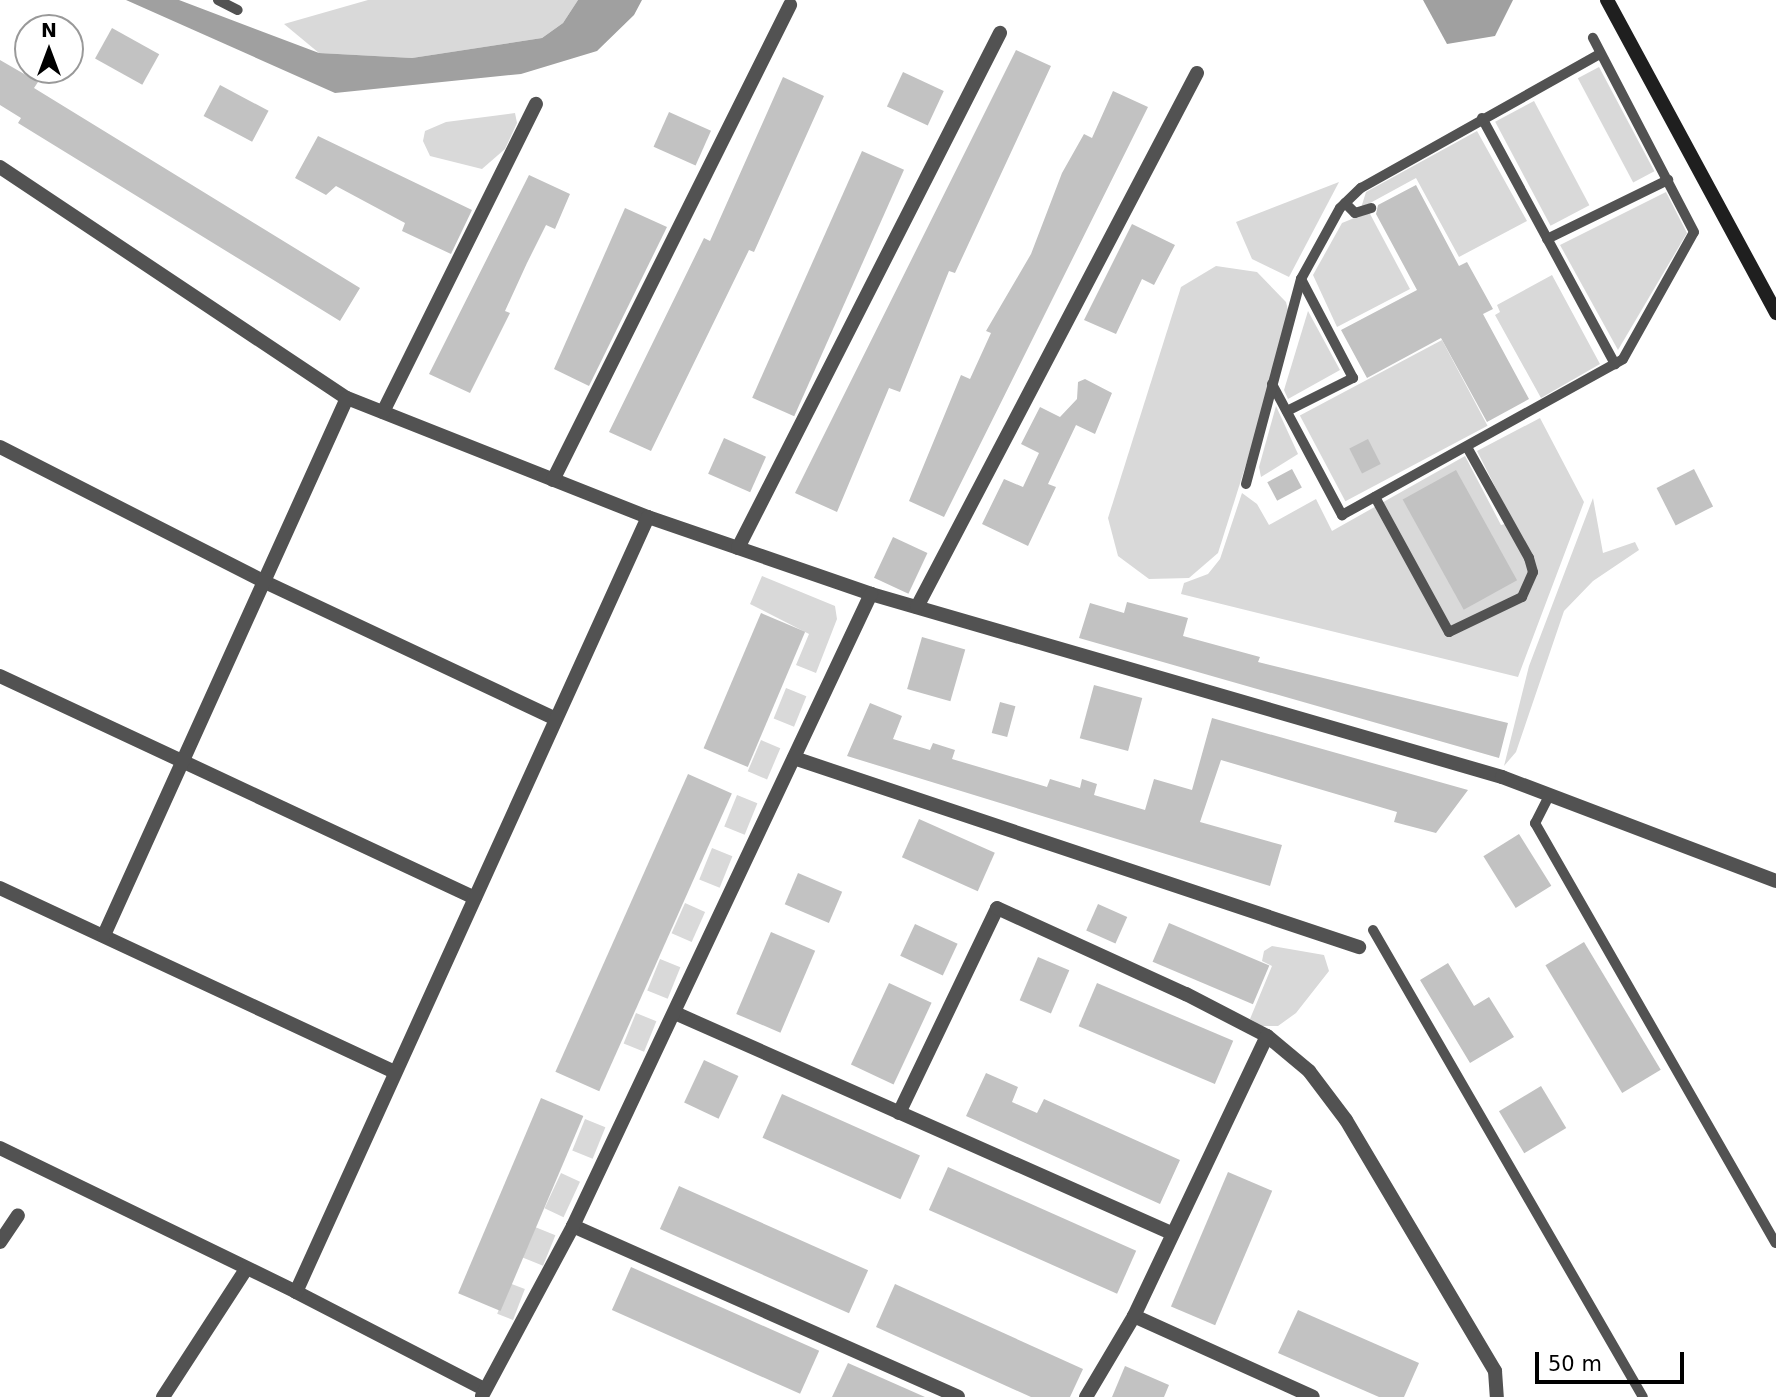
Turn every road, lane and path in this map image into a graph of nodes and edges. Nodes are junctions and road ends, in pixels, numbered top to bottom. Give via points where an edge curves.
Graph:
1 (218, 0) edge
2 (1607, 0) edge
3 (790, 5) dead end
4 (238, 10) dead end
5 (1000, 33) dead end
6 (1593, 38) dead end
7 (1600, 54) junction
8 (1197, 73) dead end
9 (536, 104) dead end
10 (1482, 118) junction
11 (0, 167) edge
12 (1668, 180) junction
13 (1345, 204) junction
14 (1371, 208) dead end
15 (1547, 239) junction
16 (1301, 279) junction
17 (1776, 313) edge
18 (1615, 364) junction
19 (1272, 384) junction
20 (347, 398) junction
21 (1287, 411) junction
22 (383, 412) junction
23 (0, 447) edge
24 (1467, 447) junction
25 (553, 480) junction
26 (1245, 484) dead end
27 (1376, 497) junction
28 (648, 517) junction
29 (738, 548) junction
30 (267, 583) junction
31 (871, 594) junction
32 (917, 607) junction
33 (0, 676) edge
34 (556, 719) junction
35 (794, 758) junction
36 (185, 763) junction
37 (1550, 794) junction
38 (1776, 881) edge
39 (0, 888) edge
40 (475, 898) junction
41 (1373, 930) dead end
42 (104, 935) junction
43 (1359, 947) dead end
44 (674, 1013) junction
45 (1267, 1035) junction
46 (393, 1070) junction
47 (899, 1113) junction
48 (0, 1148) edge
49 (18, 1215) dead end
50 (573, 1226) junction
51 (1169, 1232) junction
52 (0, 1242) edge
53 (1776, 1244) edge
54 (246, 1269) junction
55 (296, 1292) junction
56 (1134, 1316) junction
57 (1499, 1381) junction
58 (480, 1395) edge
59 (163, 1397) edge
60 (958, 1397) edge
61 (1086, 1397) edge
62 (1313, 1397) edge
63 (1497, 1397) edge
64 (1508, 1397) edge
65 (1643, 1397) edge

1 - 4 lane
2 - 17 street
3 - 25 street
5 - 29 street
6 - 7 lane
7 - 10 lane
7 - 12 lane
8 - 32 street
9 - 22 street
10 - 13 lane via 1362,188
10 - 15 lane
11 - 20 street
12 - 15 lane
12 - 18 lane via 1694,232 1623,359
13 - 14 lane via 1355,213
13 - 16 lane
15 - 18 lane
16 - 19 lane
16 - 21 lane via 1353,378
18 - 24 lane
19 - 21 lane
19 - 26 lane
20 - 22 street
20 - 30 street
21 - 27 lane via 1342,515
22 - 25 street
23 - 30 street
24 - 27 lane
24 - 27 lane via 1530,558 1533,572 1522,597 1449,632
25 - 28 street
28 - 29 street
28 - 34 street
29 - 31 street
30 - 34 street
30 - 36 street
31 - 32 street
31 - 35 street
32 - 37 street
33 - 36 street
34 - 40 street
35 - 43 street
35 - 44 street
36 - 40 street
36 - 42 street
37 - 38 street
37 - 53 lane via 1535,823
39 - 42 street
40 - 46 street
41 - 65 lane
42 - 46 street
44 - 47 street
44 - 50 street
45 - 47 street via 997,908
45 - 51 street
45 - 57 street via 1310,1071 1346,1120
46 - 55 street
47 - 51 street
48 - 54 street
49 - 52 street
50 - 58 street
50 - 60 street
51 - 56 street
54 - 55 street
54 - 59 street
55 - 58 street
56 - 61 street
56 - 62 street
57 - 63 street
57 - 64 street

